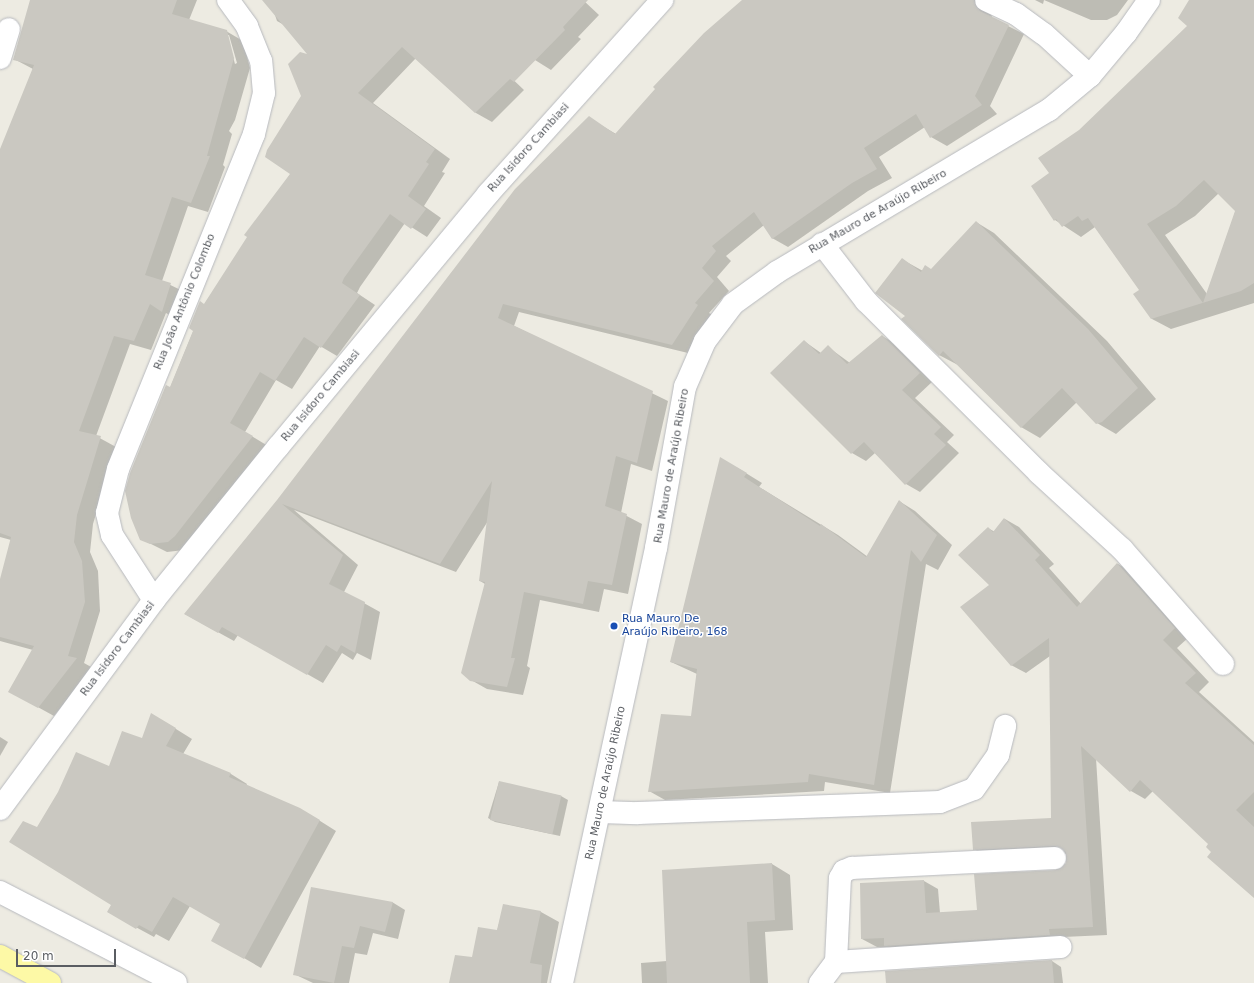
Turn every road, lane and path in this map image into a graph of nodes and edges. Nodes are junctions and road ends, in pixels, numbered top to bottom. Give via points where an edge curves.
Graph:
1 (228, 0) edge
2 (662, 0) edge
3 (986, 0) edge
4 (1149, 0) edge
5 (9, 29) dead end
6 (0, 58) edge
7 (1090, 76) junction
8 (822, 244) junction
9 (154, 600) junction
10 (1223, 664) dead end
11 (1005, 726) dead end
12 (0, 809) edge
13 (600, 812) junction
14 (1055, 858) dead end
15 (0, 892) edge
16 (1061, 948) dead end
17 (0, 956) edge
18 (836, 962) junction
19 (50, 983) edge
20 (176, 983) edge
21 (562, 983) edge
22 (820, 983) edge

1 - 9 street, Rua João Antônio Colombo via 247,26 261,61 264,93 254,134 118,469 107,513 112,535
2 - 9 street, Rua Isidoro Cambiasi via 488,194
3 - 7 street via 1016,14 1044,34
4 - 7 street, Rua Mauro de Araújo Ribeiro via 1126,33
5 - 6 street
7 - 8 street, Rua Mauro de Araújo Ribeiro via 1049,110
8 - 10 street via 866,301 1039,473 1122,548
8 - 13 street, Rua Mauro de Araújo Ribeiro via 733,304 705,340 685,387 656,548
9 - 12 street, Rua Isidoro Cambiasi
11 - 13 street via 998,755 974,789 940,802 638,813
13 - 21 street, Rua Mauro de Araújo Ribeiro
14 - 18 street via 852,868 844,871 840,878
15 - 20 street
16 - 18 street
17 - 19 main road
18 - 22 street

